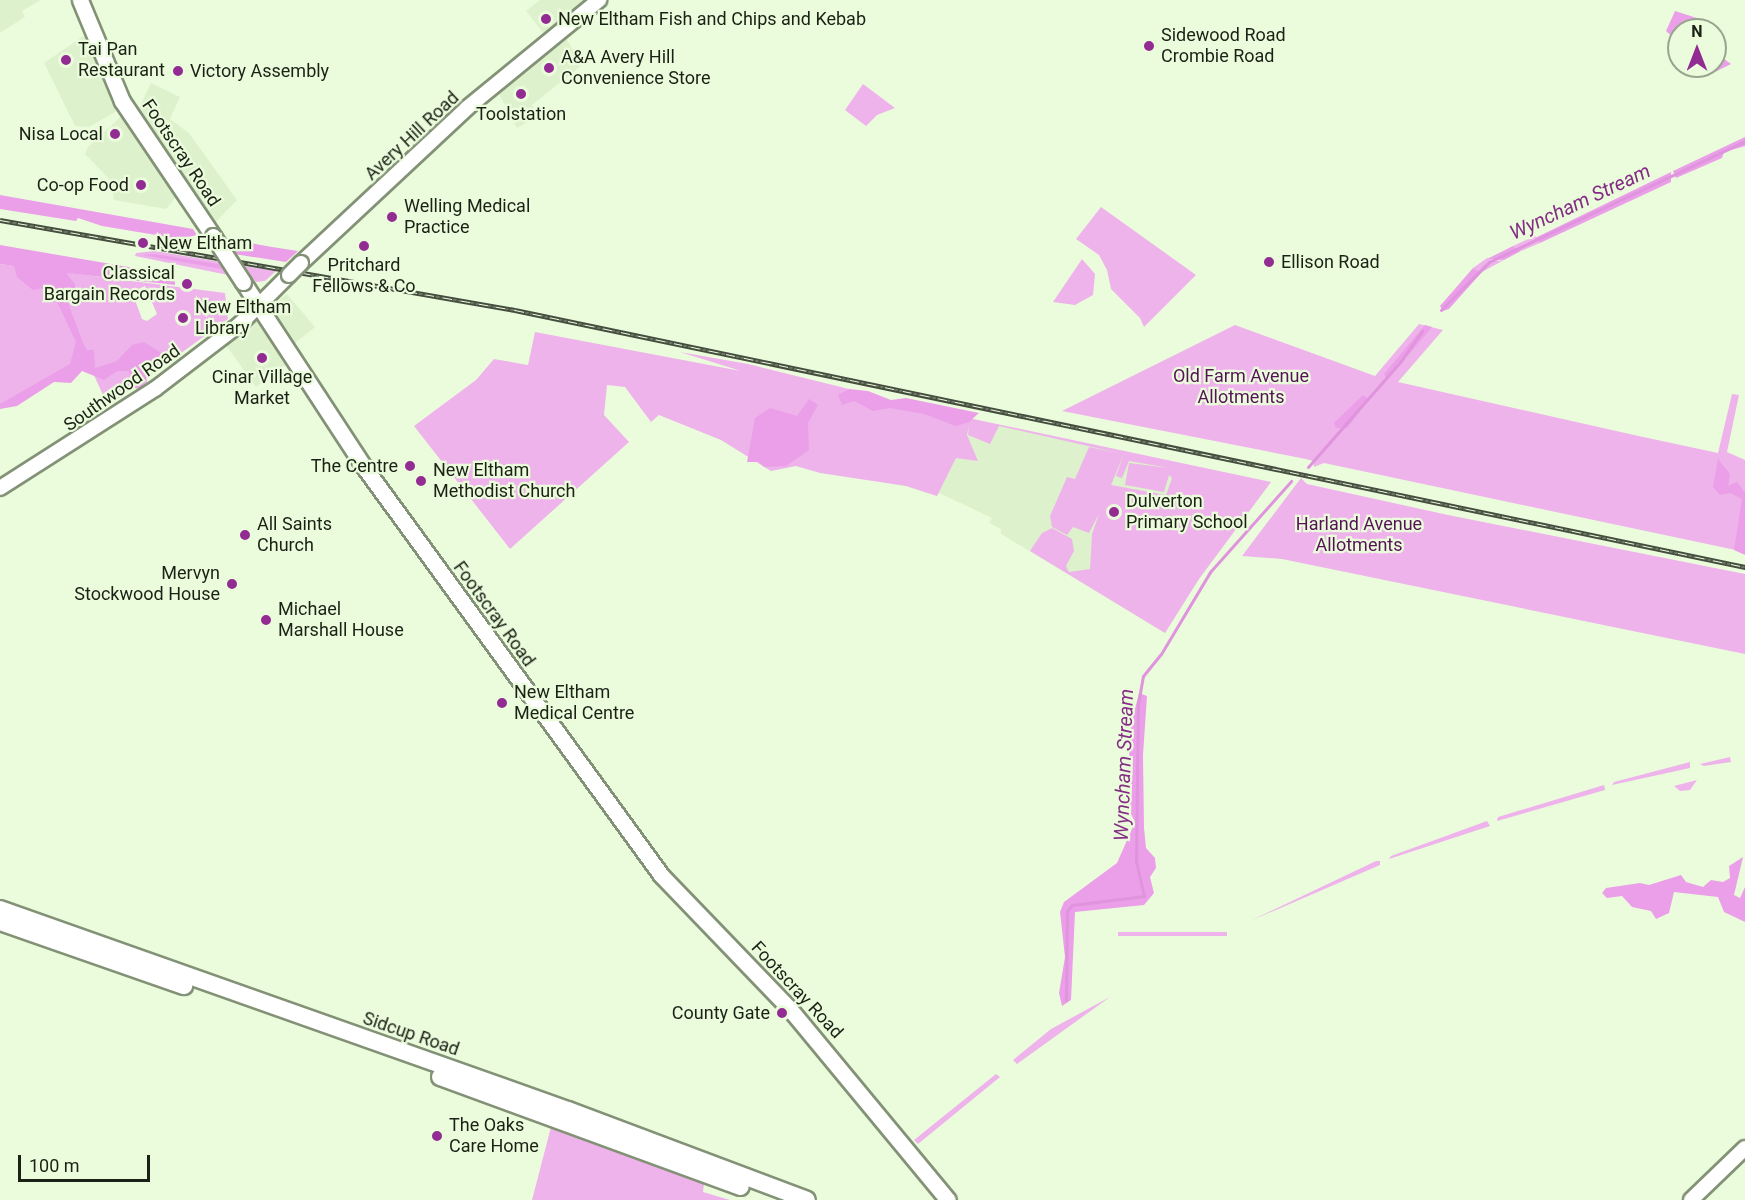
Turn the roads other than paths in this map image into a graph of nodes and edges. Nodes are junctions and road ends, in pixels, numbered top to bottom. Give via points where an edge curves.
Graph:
1 (80, 0) edge
2 (599, 0) edge
3 (257, 308) junction
4 (0, 488) edge
5 (0, 909) edge
6 (0, 921) edge
7 (1745, 1148) edge
8 (774, 1200) edge
9 (807, 1200) edge
10 (948, 1200) edge
11 (1691, 1200) edge

1 - 3 main road, Footscray Road, bridge via 122,101
2 - 3 street, Avery Hill Road, bridge via 467,108
3 - 4 street, Southwood Road via 155,389
3 - 10 main road, Footscray Road via 392,506 661,875 789,1008
5 - 9 highway, Sidcup Road via 568,1110
6 - 8 highway, Sidcup Road
7 - 11 street

